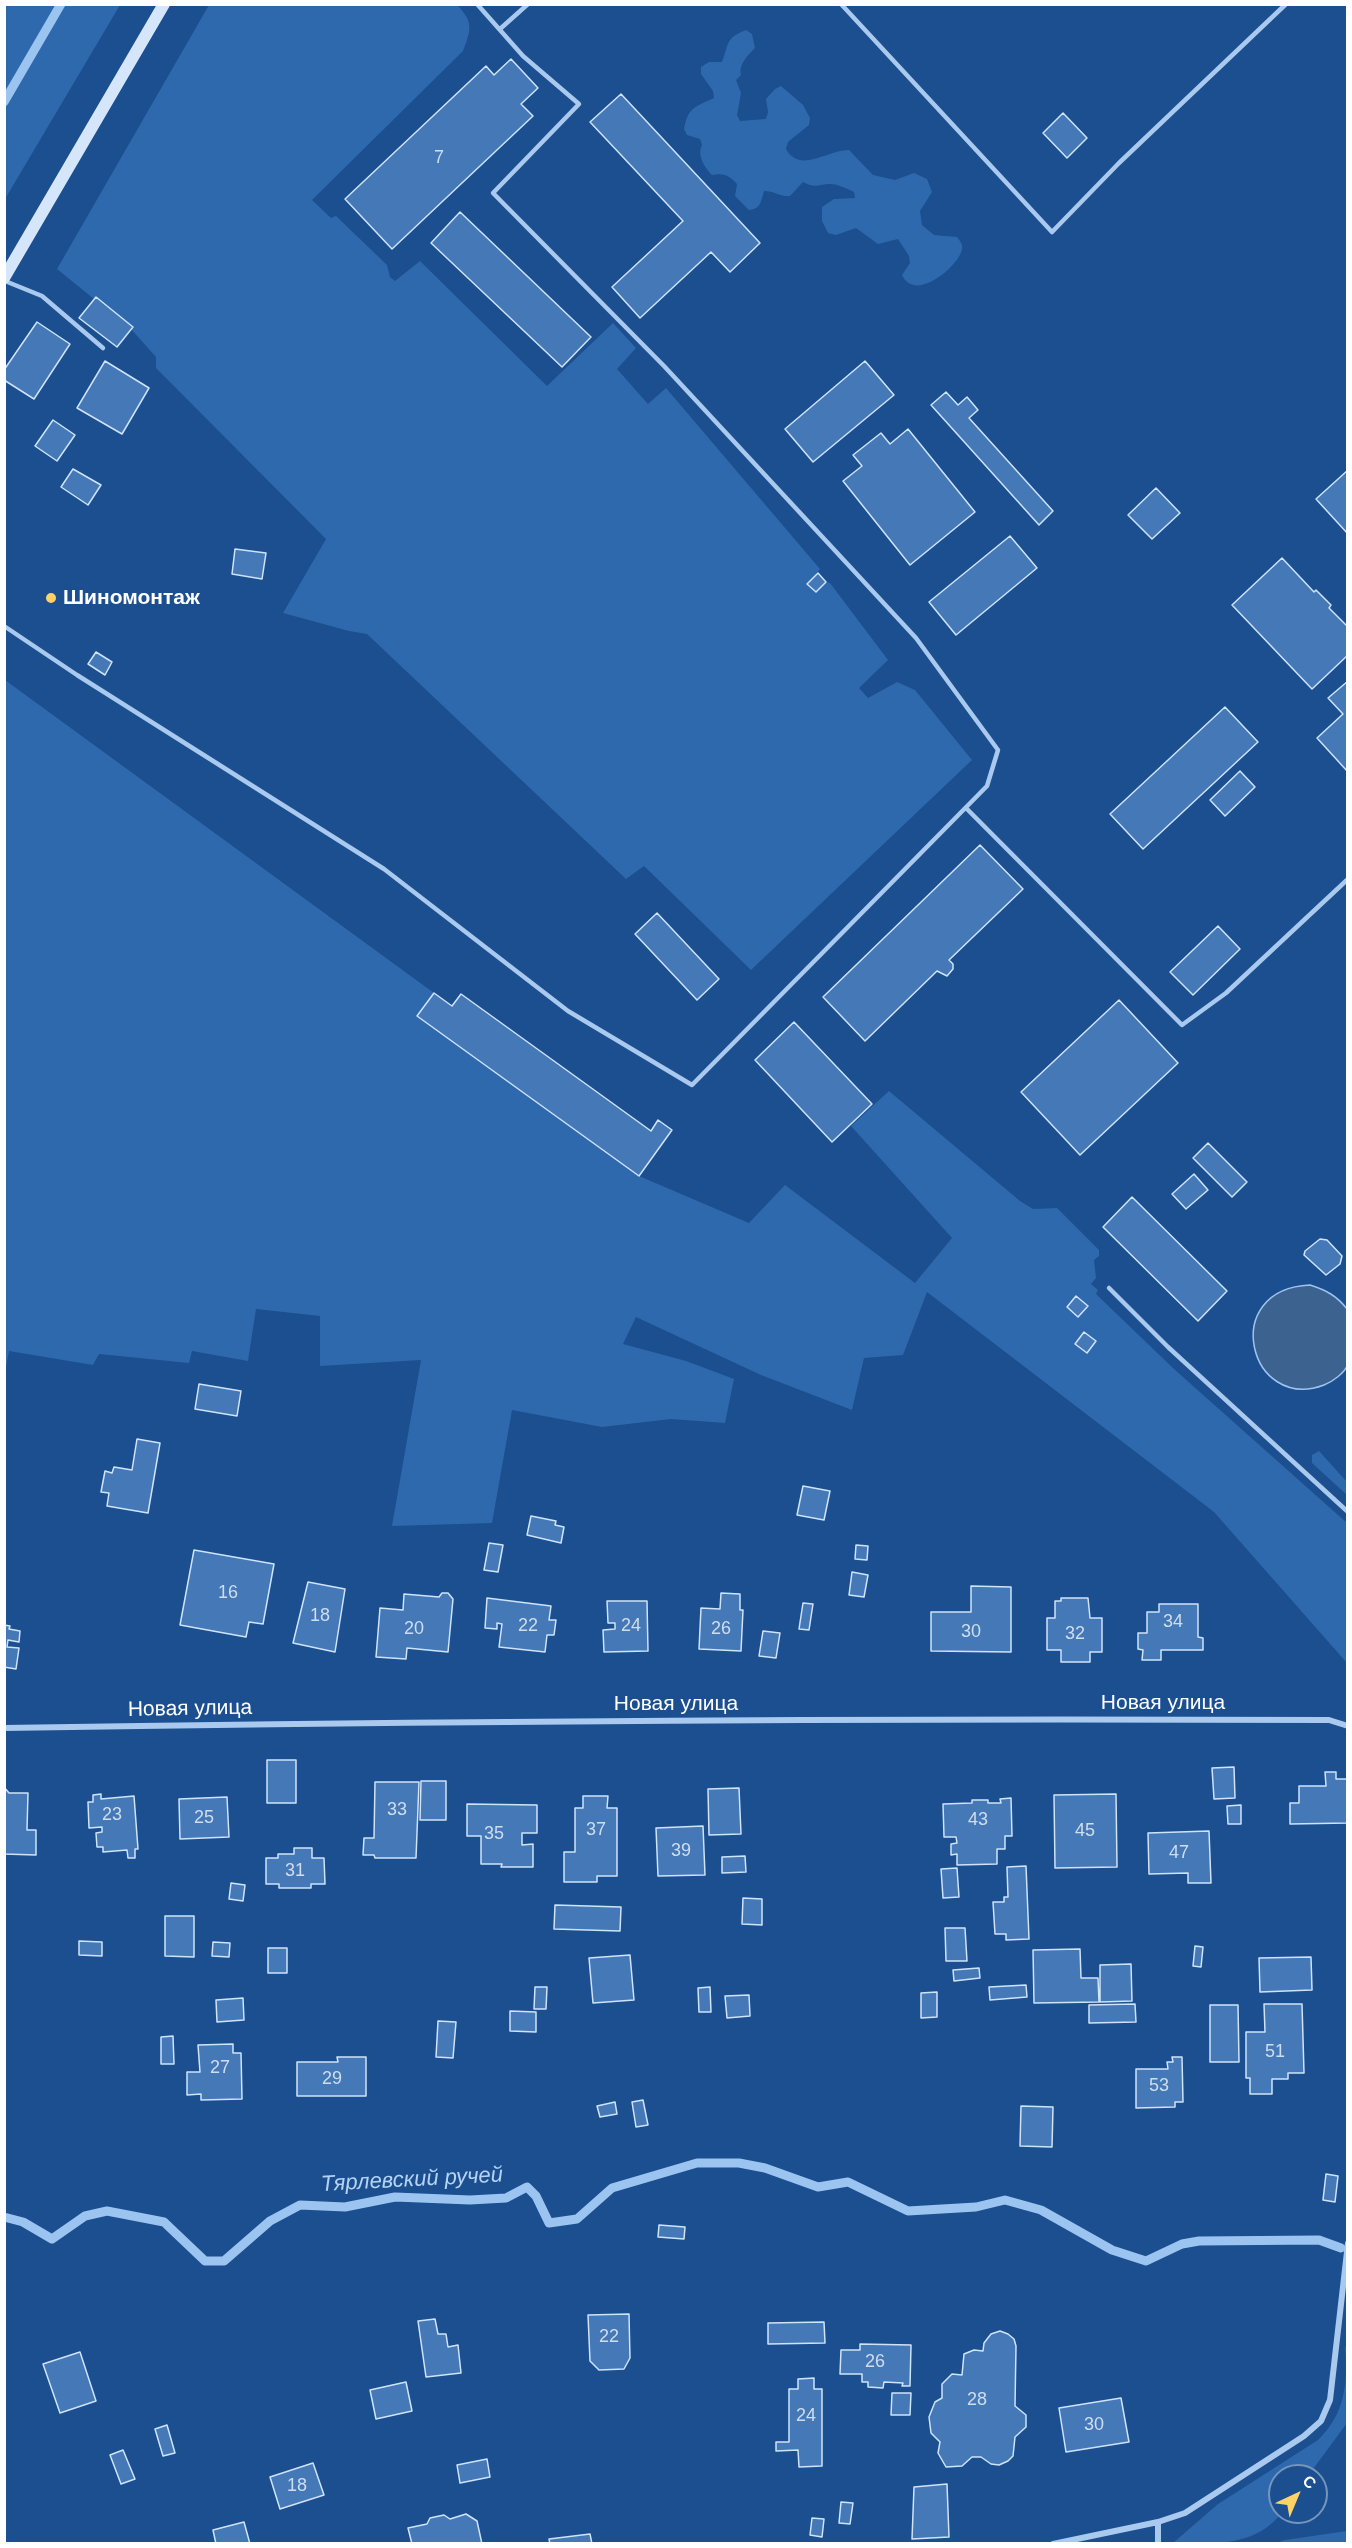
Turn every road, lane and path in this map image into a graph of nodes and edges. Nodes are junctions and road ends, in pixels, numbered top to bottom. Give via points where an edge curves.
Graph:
1 (164, 4) edge
2 (477, 4) edge
3 (528, 4) edge
4 (841, 4) edge
5 (1287, 4) edge
6 (500, 29) junction
7 (4, 279) edge
8 (103, 348) dead end
9 (4, 626) edge
10 (966, 808) junction
11 (1347, 879) edge
12 (1109, 1288) dead end
13 (1347, 1512) edge
14 (1347, 1726) edge
15 (4, 1728) edge
16 (1347, 2243) edge
17 (1158, 2522) junction
18 (1053, 2544) edge
19 (1158, 2544) edge

1 - 7 main road
2 - 6 lane
3 - 6 lane
4 - 5 lane via 1052,232
6 - 10 lane via 523,56 579,104 493,193 664,366 916,638 998,750 987,786
7 - 8 lane via 42,296
9 - 10 lane via 384,869 568,1011 692,1084
10 - 11 lane via 1182,1025 1226,993
12 - 13 lane
14 - 15 street, Новая улица via 1329,1720 1096,1719 359,1722
16 - 17 street via 1330,2400 1321,2421 1185,2513
17 - 18 street
17 - 19 street

